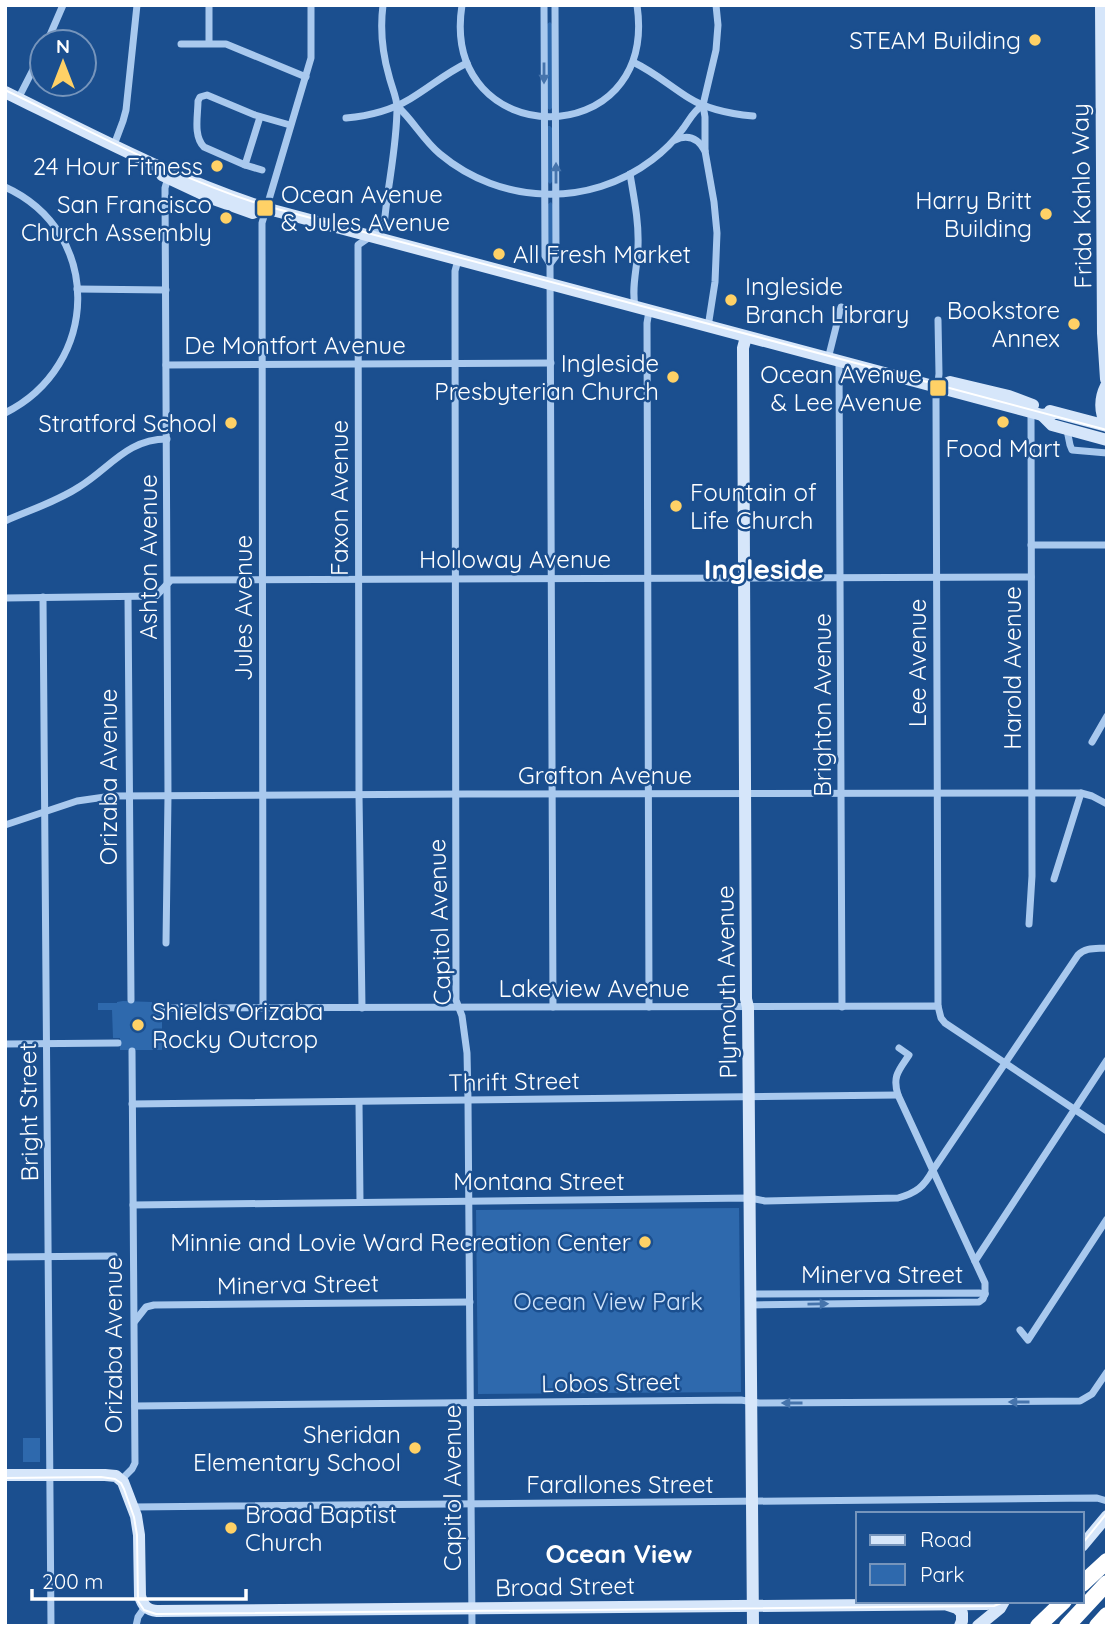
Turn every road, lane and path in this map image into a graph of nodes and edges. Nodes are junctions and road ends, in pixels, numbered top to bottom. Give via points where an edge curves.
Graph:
1 (63, 5) edge
2 (137, 5) edge
3 (209, 5) edge
4 (311, 5) edge
5 (383, 5) edge
6 (462, 5) edge
7 (544, 5) edge
8 (555, 5) edge
9 (637, 5) edge
10 (716, 5) edge
11 (1101, 5) edge
12 (53, 28) edge
13 (209, 43) junction
14 (181, 44) dead end
15 (633, 62) junction
16 (467, 63) junction
17 (306, 77) junction
18 (28, 79) edge
19 (5, 83) edge
20 (5, 92) edge
21 (20, 95) junction
22 (703, 105) junction
23 (397, 106) junction
24 (754, 116) dead end
25 (260, 117) junction
26 (346, 118) dead end
27 (550, 118) junction
28 (290, 125) junction
29 (674, 140) junction
30 (114, 145) junction
31 (705, 151) junction
32 (246, 165) junction
33 (262, 170) dead end
34 (630, 174) junction
35 (169, 175) junction
36 (5, 187) edge
37 (545, 194) junction
38 (556, 195) junction
39 (265, 208) junction
40 (375, 234) junction
41 (458, 260) junction
42 (550, 264) junction
43 (550, 284) junction
44 (78, 289) junction
45 (166, 290) junction
46 (635, 306) junction
47 (841, 307) dead end
48 (649, 310) junction
49 (937, 320) dead end
50 (708, 327) junction
51 (746, 337) junction
52 (551, 363) junction
53 (836, 363) junction
54 (359, 364) junction
55 (455, 364) junction
56 (166, 365) junction
57 (262, 365) junction
58 (1106, 379) edge
59 (937, 388) junction
60 (1106, 388) edge
61 (5, 413) edge
62 (1036, 413) junction
63 (1055, 413) junction
64 (1107, 426) edge
65 (1067, 429) junction
66 (167, 439) junction
67 (1107, 440) edge
68 (1104, 453) edge
69 (5, 521) edge
70 (1031, 545) junction
71 (1107, 545) edge
72 (936, 577) junction
73 (1031, 577) junction
74 (358, 578) junction
75 (454, 578) junction
76 (550, 578) junction
77 (744, 578) junction
78 (841, 578) junction
79 (262, 579) junction
80 (648, 579) junction
81 (167, 584) junction
82 (43, 597) junction
83 (128, 597) junction
84 (5, 598) edge
85 (1107, 716) edge
86 (1092, 742) dead end
87 (937, 793) junction
88 (1032, 793) junction
89 (1080, 793) junction
90 (455, 794) junction
91 (551, 794) junction
92 (648, 794) junction
93 (745, 794) junction
94 (841, 794) junction
95 (262, 795) junction
96 (359, 795) junction
97 (129, 796) junction
98 (168, 796) junction
99 (1106, 801) edge
100 (45, 811) junction
101 (5, 825) edge
102 (1054, 879) dead end
103 (1029, 924) dead end
104 (166, 943) dead end
105 (1107, 948) edge
106 (131, 1000) dead end
107 (938, 1006) junction
108 (458, 1007) junction
109 (553, 1007) junction
110 (649, 1007) junction
111 (748, 1007) junction
112 (842, 1007) junction
113 (164, 1008) dead end
114 (263, 1008) junction
115 (362, 1008) junction
116 (47, 1043) junction
117 (118, 1043) dead end
118 (5, 1044) edge
119 (899, 1048) dead end
120 (132, 1051) dead end
121 (1107, 1060) edge
122 (1005, 1063) junction
123 (898, 1095) junction
124 (749, 1097) junction
125 (468, 1100) junction
126 (359, 1102) junction
127 (132, 1104) junction
128 (1074, 1109) junction
129 (1107, 1131) edge
130 (933, 1170) junction
131 (750, 1198) junction
132 (469, 1200) junction
133 (360, 1202) junction
134 (133, 1205) junction
135 (1107, 1219) edge
136 (114, 1256) dead end
137 (5, 1257) edge
138 (49, 1257) junction
139 (975, 1261) junction
140 (750, 1300) junction
141 (470, 1301) junction
142 (134, 1322) junction
143 (1020, 1330) dead end
144 (1107, 1372) edge
145 (751, 1402) junction
146 (471, 1403) junction
147 (135, 1406) junction
148 (5, 1475) edge
149 (49, 1475) junction
150 (122, 1479) junction
151 (1107, 1501) edge
152 (752, 1502) junction
153 (472, 1504) junction
154 (133, 1507) junction
155 (1107, 1517) edge
156 (1107, 1528) edge
157 (1084, 1546) edge
158 (1084, 1548) edge
159 (1107, 1561) edge
160 (1084, 1582) edge
161 (1107, 1583) edge
162 (992, 1603) edge
163 (1002, 1603) edge
164 (1062, 1603) edge
165 (941, 1604) junction
166 (986, 1604) junction
167 (752, 1606) junction
168 (145, 1607) junction
169 (472, 1608) junction
170 (1107, 1615) edge
171 (51, 1626) edge
172 (136, 1626) edge
173 (472, 1626) edge
174 (753, 1626) edge
175 (960, 1626) edge
176 (978, 1626) edge
177 (1038, 1626) edge
178 (1067, 1626) edge
179 (1097, 1626) edge

1 - 12 street
2 - 30 street via 126,110
3 - 13 street
4 - 17 street, Jules Avenue via 311,58
5 - 23 street, Faxon Avenue via 383,47
6 - 16 street via 459,30
7 -> 27 street
8 - 27 street
9 - 15 street via 639,29
10 - 22 street via 716,50
11 - 58 street, Frida Kahlo Way
13 - 14 street
13 - 17 street via 233,47
15 - 22 street
15 - 27 street via 603,101 581,112
16 - 23 street
16 - 27 street via 499,102 521,113
17 - 28 street, Jules Avenue
18 - 21 street
19 - 21 street
20 - 21 street
21 - 30 street
22 - 24 street
22 - 29 street
22 - 31 street
23 - 26 street
23 - 37 street via 436,151 469,174 507,189
23 - 40 street, Faxon Avenue via 384,227
25 - 28 street
25 - 32 street
25 - 32 street via 207,95 198,101 200,144
27 - 37 street
38 -> 27 street
28 - 39 street, Jules Avenue
29 - 31 street via 692,137
29 - 34 street
30 - 35 street
31 - 50 street via 717,233
32 - 33 street
34 - 38 street via 587,191
34 - 46 street via 638,235 632,293
35 - 39 street via 211,198 253,213
35 - 45 street, Ashton Avenue via 165,188
36 - 44 street via 38,208 56,230 68,252
37 - 38 street
37 - 42 street via 545,256
38 - 42 street via 556,256
39 - 40 street
39 - 57 street, Jules Avenue via 261,223
40 - 41 street
40 - 54 street, Faxon Avenue via 358,245
41 - 43 street via 466,268 540,289
41 - 55 street, Capitol Avenue
42 - 43 street
43 - 46 street via 565,280 627,298
43 - 52 street
44 - 45 street
44 - 61 street via 74,334 61,364 29,400
45 - 56 street, Ashton Avenue
46 - 48 street
47 - 53 street, Brighton Avenue
48 - 50 street
48 - 80 street
49 - 59 street, Lee Avenue
50 - 51 street
51 - 53 street
51 - 77 street, Plymouth Avenue
52 - 55 street, De Montfort Avenue
52 - 76 street
53 - 59 street
53 - 78 street, Brighton Avenue
54 - 55 street, De Montfort Avenue
54 - 57 street, De Montfort Avenue
54 - 74 street, Faxon Avenue
55 - 75 street, Capitol Avenue
56 - 57 street, De Montfort Avenue
56 - 66 street, Ashton Avenue
57 - 79 street, Jules Avenue
58 - 60 street, Frida Kahlo Way
59 - 62 street
59 - 63 street via 950,382
59 - 72 street, Lee Avenue
60 - 64 street, Frida Kahlo Way via 1101,406
62 - 63 street
62 - 65 street
62 - 70 street, Harold Avenue
63 - 64 street
65 - 67 street
65 - 68 street via 1072,450
66 - 69 street via 131,447 79,488
66 - 81 street, Ashton Avenue
67 - 68 street
70 - 71 street
70 - 73 street, Harold Avenue
72 - 73 street, Holloway Avenue
72 - 78 street, Holloway Avenue
72 - 87 street, Lee Avenue
73 - 88 street, Harold Avenue
74 - 75 street, Holloway Avenue
74 - 79 street, Holloway Avenue
74 - 96 street, Faxon Avenue
75 - 76 street, Holloway Avenue
75 - 90 street, Capitol Avenue
76 - 80 street, Holloway Avenue
76 - 91 street
77 - 78 street, Holloway Avenue
77 - 80 street, Holloway Avenue
77 - 93 street, Plymouth Avenue
78 - 94 street, Brighton Avenue
79 - 81 street, Holloway Avenue via 171,580
79 - 95 street, Jules Avenue
80 - 92 street
81 - 83 street, Holloway Avenue via 156,596
81 - 98 street, Ashton Avenue
82 - 83 street, Holloway Avenue
82 - 84 street, Holloway Avenue
82 - 100 street, Bright Street
83 - 97 street, Orizaba Avenue
85 - 86 street
87 - 88 street, Grafton Avenue
87 - 94 street, Grafton Avenue
87 - 107 street, Lee Avenue
88 - 89 street, Grafton Avenue
88 - 103 street, Harold Avenue
89 - 99 street
89 - 102 street
90 - 91 street, Grafton Avenue
90 - 96 street, Grafton Avenue
90 - 108 street, Capitol Avenue
91 - 92 street, Grafton Avenue
91 - 109 street
92 - 93 street, Grafton Avenue
92 - 110 street
93 - 94 street, Grafton Avenue
93 - 111 street, Plymouth Avenue
94 - 112 street, Brighton Avenue
95 - 96 street, Grafton Avenue
95 - 98 street, Grafton Avenue
95 - 114 street, Jules Avenue
96 - 115 street, Faxon Avenue
97 - 98 street, Grafton Avenue
97 - 100 street, Grafton Avenue via 86,799
97 - 106 street, Orizaba Avenue
98 - 104 street, Ashton Avenue
100 - 101 street, Grafton Avenue
100 - 116 street, Bright Street
105 - 122 street, Montana Street via 1087,948 1078,955
107 - 112 street, Lakeview Avenue
107 - 122 street via 945,1023
108 - 109 street, Lakeview Avenue
108 - 115 street, Lakeview Avenue
108 - 125 street, Capitol Avenue via 467,1053
109 - 110 street, Lakeview Avenue
110 - 111 street, Lakeview Avenue
111 - 112 street, Lakeview Avenue
111 - 124 street, Plymouth Avenue
113 - 114 street, Lakeview Avenue
114 - 115 street, Lakeview Avenue
116 - 117 street
116 - 118 street
116 - 138 street, Bright Street
119 - 123 street via 909,1055 895,1080
120 - 127 street, Orizaba Avenue
121 - 128 street
122 - 128 street
122 - 130 street, Montana Street
123 - 124 street, Thrift Street
123 - 130 street
124 - 125 street, Thrift Street
124 - 131 street, Plymouth Avenue
125 - 126 street, Thrift Street
125 - 132 street, Capitol Avenue
126 - 127 street, Thrift Street
126 - 133 street
127 - 134 street, Orizaba Avenue
128 - 129 street
128 - 139 street
130 - 131 street, Montana Street via 926,1183 898,1198
130 - 139 street
131 - 132 street, Montana Street
131 - 140 street, Plymouth Avenue
132 - 133 street, Montana Street
132 - 141 street, Capitol Avenue
133 - 134 street, Montana Street
134 - 142 street, Orizaba Avenue
135 - 143 street via 1028,1340
136 - 138 street
137 - 138 street
138 - 149 street, Bright Street
139 - 140 street, Minerva Street via 985,1283 979,1302
140 - 145 street, Plymouth Avenue
141 - 142 street, Minerva Street via 154,1305 146,1307
141 - 146 street, Capitol Avenue
142 - 147 street, Orizaba Avenue
144 -> 145 street, Lobos Street via 1092,1394 1080,1401
145 - 146 street, Lobos Street
145 - 152 street, Plymouth Avenue
146 - 147 street, Lobos Street
146 - 153 street, Capitol Avenue
147 - 150 street, Orizaba Avenue via 135,1463
148 - 149 street
149 - 150 street
149 - 171 street, Bright Street
150 - 154 street
151 - 152 street, Farallones Street
152 - 153 street, Farallones Street
152 - 167 street, Plymouth Avenue
153 - 154 street, Farallones Street
153 - 169 street, Capitol Avenue
154 - 168 street via 139,1535 140,1596
155 - 157 street
156 - 158 street
159 - 160 highway
161 - 178 highway
162 - 166 street, Broad Street
163 - 176 street
164 - 177 highway
165 - 166 street, Broad Street
165 - 167 street, Broad Street
165 - 175 street via 960,1610
166 - 175 street
166 - 176 street
167 - 169 street, Broad Street
167 - 174 street, Plymouth Avenue
168 - 169 street, Broad Street via 152,1611
168 - 172 street
169 - 173 street, Capitol Avenue
170 - 179 highway

